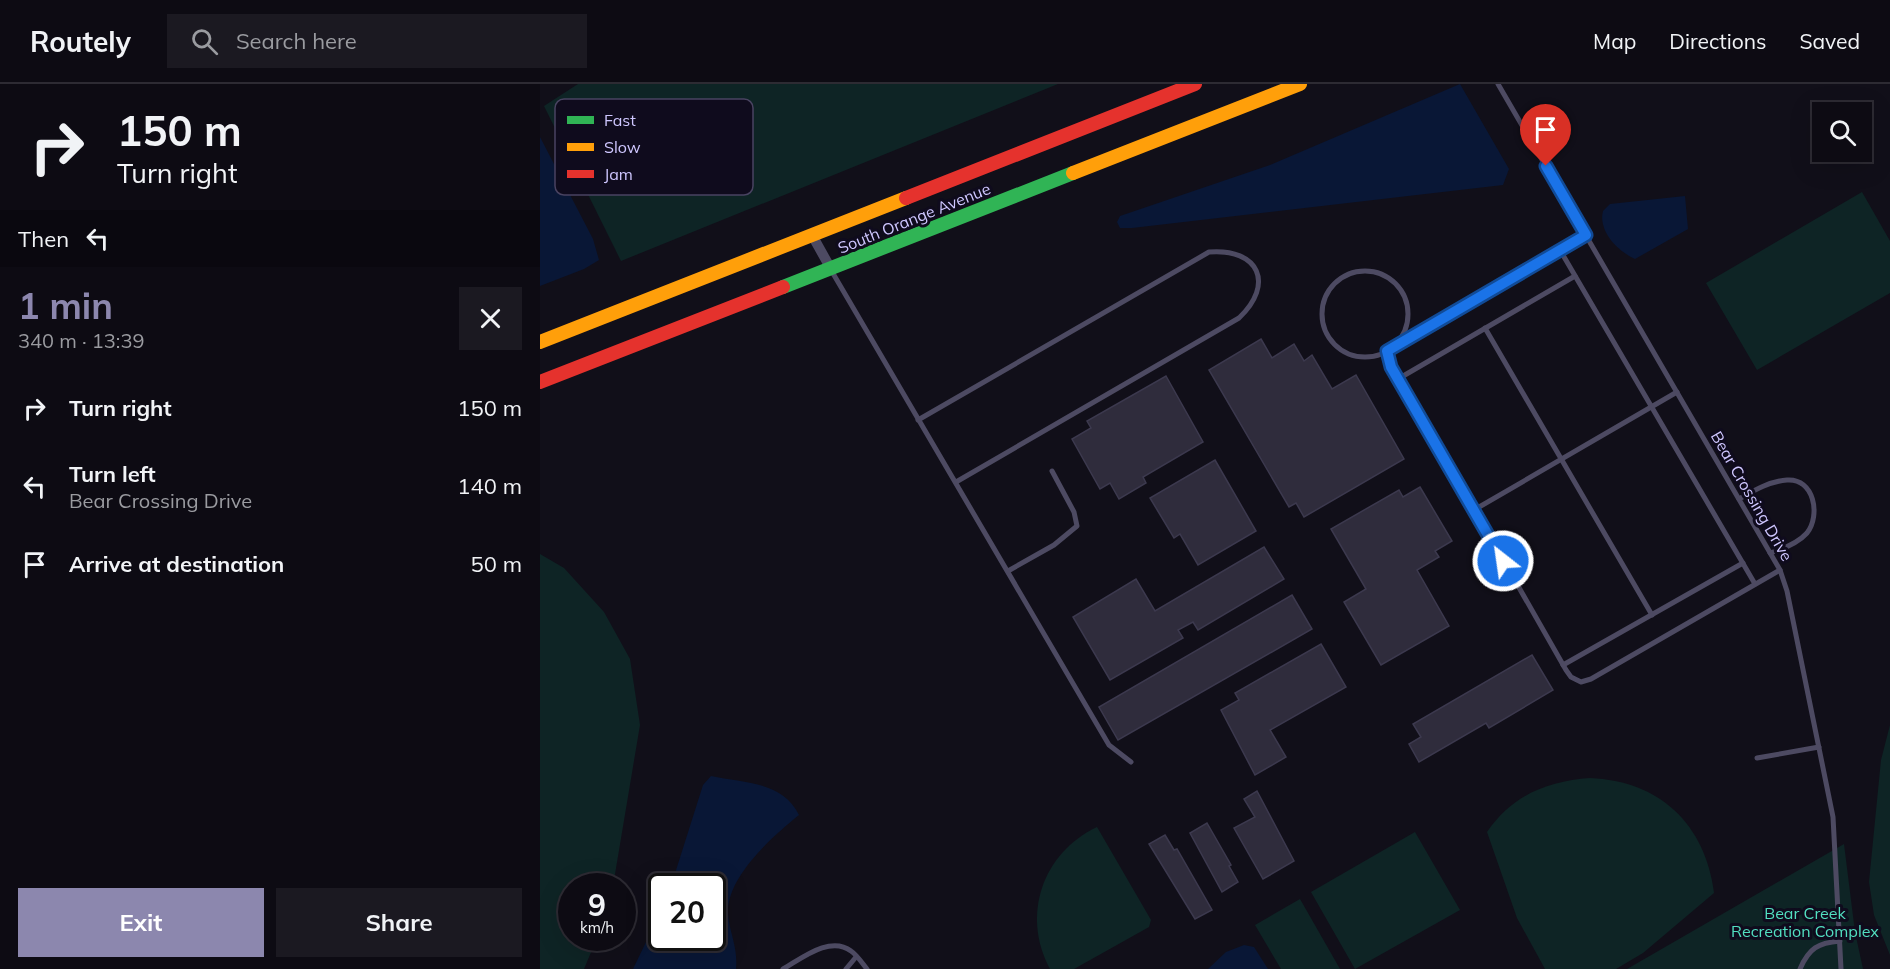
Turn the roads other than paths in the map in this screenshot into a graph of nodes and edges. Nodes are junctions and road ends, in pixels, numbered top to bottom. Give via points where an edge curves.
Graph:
1 (1195, 84) edge
2 (1299, 84) edge
3 (1498, 84) edge
4 (812, 235) junction
5 (1586, 235) junction
6 (1560, 250) junction
7 (831, 269) junction
8 (1575, 276) junction
9 (1485, 328) junction
10 (540, 342) edge
11 (1387, 351) junction
12 (1398, 379) junction
13 (540, 382) edge
14 (1677, 392) junction
15 (1652, 406) junction
16 (918, 420) junction
17 (1561, 459) junction
18 (1052, 471) dead end
19 (956, 482) junction
20 (1739, 499) junction
21 (1474, 510) junction
22 (1770, 553) junction
23 (1743, 562) junction
24 (1780, 570) junction
25 (1008, 571) junction
26 (1755, 584) junction
27 (1652, 615) junction
28 (1563, 665) junction
29 (1819, 747) junction
30 (1757, 759) dead end
31 (1131, 762) dead end
32 (1840, 941) junction
33 (856, 957) junction
34 (783, 969) edge
35 (846, 969) edge
36 (867, 969) edge
37 (1800, 969) edge
38 (1841, 969) edge

1 - 4 main road, South Orange Avenue
2 - 7 main road, South Orange Avenue
3 - 5 lane, Bear Crossing Drive
4 - 7 street
4 - 10 main road, South Orange Avenue
5 - 6 lane
5 - 14 lane, Bear Crossing Drive
6 - 8 lane
6 - 11 lane
7 - 13 main road, South Orange Avenue
7 - 16 lane
8 - 9 lane
8 - 15 lane
9 - 12 lane
9 - 17 lane
11 - 11 lane via 1397,343 1407,321 1402,293 1381,274 1366,271 1339,279 1323,303 1322,317 1331,340 1340,349 1363,357
11 - 12 lane
12 - 21 lane
14 - 15 lane
14 - 20 lane, Bear Crossing Drive
15 - 17 lane
15 - 23 lane
16 - 19 lane
16 - 19 lane via 1209,252 1227,250 1244,255 1255,269 1259,288 1252,305 1239,318
17 - 21 lane
17 - 27 lane
18 - 25 lane via 1074,512 1077,526 1054,545
19 - 25 lane
20 - 22 lane, Bear Crossing Drive
20 - 22 lane via 1789,480 1801,483 1810,493 1815,504 1814,519 1807,533
21 - 28 lane
22 - 24 lane, Bear Crossing Drive
23 - 26 lane
23 - 27 lane
24 - 26 lane
24 - 29 lane, Bear Crossing Drive
25 - 31 lane via 1109,745
26 - 28 lane via 1586,681 1575,680
27 - 28 lane
29 - 30 lane
29 - 32 lane, Bear Crossing Drive via 1833,817
32 - 37 lane via 1818,944
32 - 38 lane, Bear Crossing Drive
33 - 34 lane via 835,946 816,950
33 - 35 lane
33 - 36 lane

